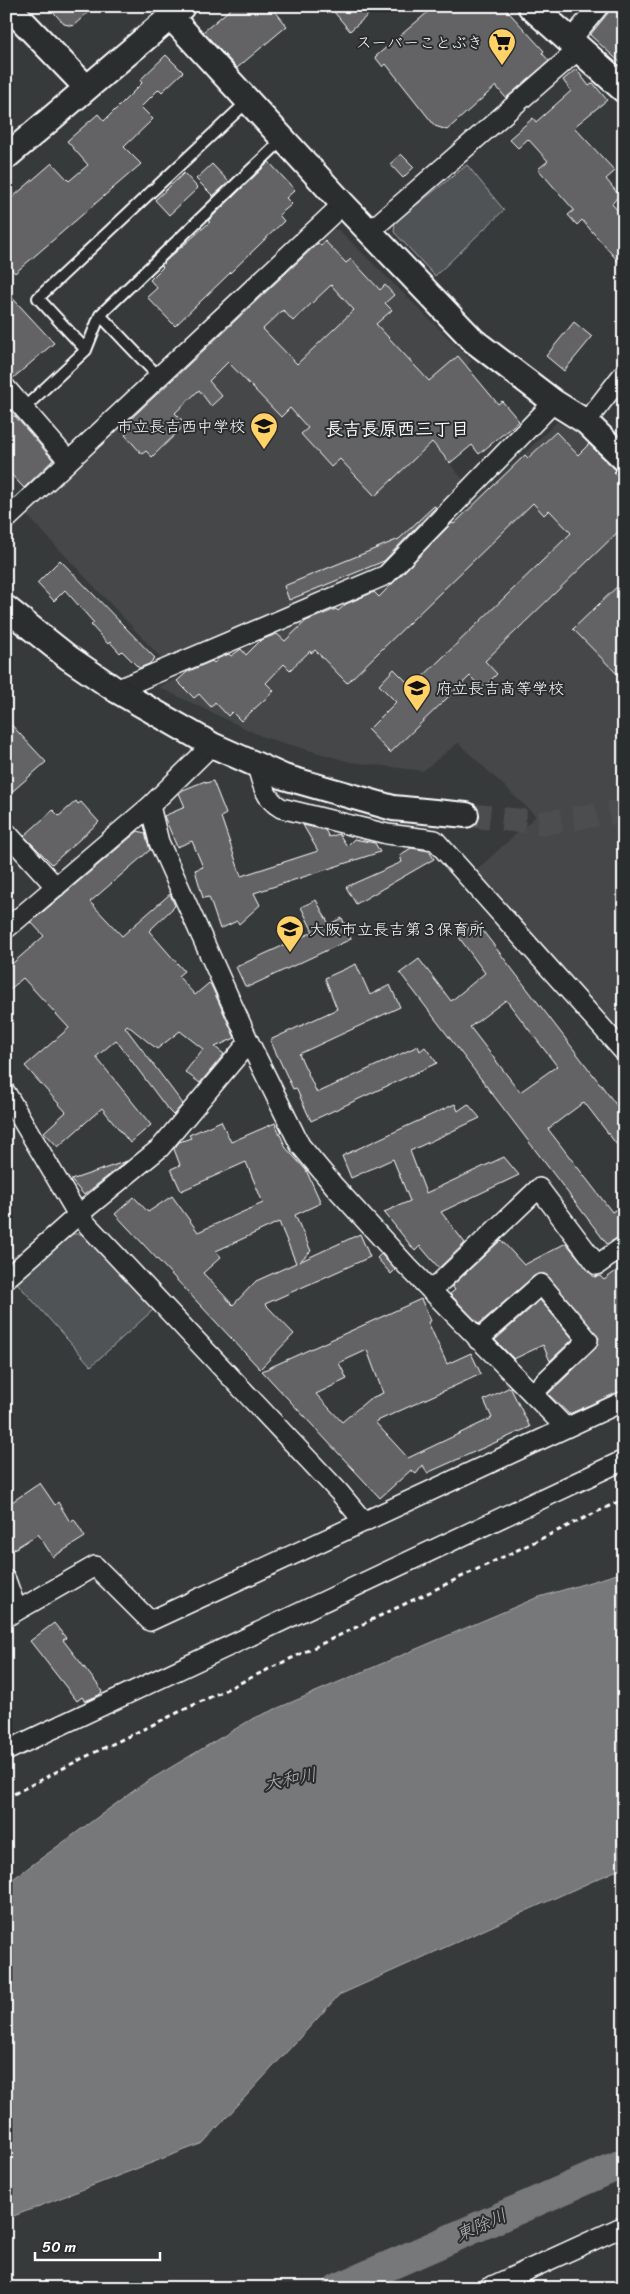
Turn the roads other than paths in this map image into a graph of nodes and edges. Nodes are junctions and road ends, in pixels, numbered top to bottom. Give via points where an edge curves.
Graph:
1 (8, 6) edge
2 (531, 6) edge
3 (599, 6) edge
4 (171, 9) edge
5 (574, 45) junction
6 (86, 87) junction
7 (624, 89) edge
8 (248, 101) junction
9 (284, 139) junction
10 (6, 157) edge
11 (343, 204) junction
12 (370, 231) junction
13 (100, 315) junction
14 (86, 350) junction
15 (624, 373) edge
16 (158, 376) junction
17 (6, 388) edge
18 (554, 402) junction
19 (24, 408) junction
20 (586, 422) junction
21 (68, 460) junction
22 (624, 460) edge
23 (6, 520) edge
24 (6, 608) edge
25 (116, 690) junction
26 (212, 745) junction
27 (257, 765) junction
28 (150, 806) junction
29 (466, 815) tunnel mouth
30 (6, 832) edge
31 (56, 887) junction
32 (6, 929) edge
33 (249, 1042) junction
34 (624, 1052) edge
35 (6, 1093) edge
36 (78, 1215) junction
37 (624, 1246) edge
38 (6, 1280) edge
39 (431, 1291) junction
40 (478, 1340) junction
41 (533, 1393) junction
42 (624, 1401) edge
43 (565, 1427) junction
44 (624, 1460) edge
45 (364, 1522) junction
46 (6, 1580) edge
47 (11, 1614) edge
48 (6, 1751) edge
49 (624, 2226) edge
50 (488, 2288) edge

1 - 6 street
2 - 5 main road
3 - 5 street
4 - 6 street
4 - 8 street
5 - 7 main road
5 - 12 street
6 - 10 street
8 - 9 street
8 - 14 lane via 38,298
9 - 11 street
9 - 13 lane
11 - 12 street
11 - 16 street
12 - 18 street via 474,341
13 - 14 lane
13 - 16 lane
14 - 19 lane
15 - 20 street
16 - 21 street
17 - 19 street
18 - 20 street
18 - 25 street via 386,575
19 - 21 street
20 - 22 street
21 - 23 street
24 - 25 street via 68,658
25 - 26 street
26 - 27 street
26 - 28 street
27 - 29 street via 284,778 393,808
27 - 34 street via 266,793 274,804 282,808 387,834 435,840
28 - 31 street
28 - 33 street via 160,842
30 - 31 street
31 - 32 street
33 - 36 street via 160,1148
33 - 39 street via 300,1145
35 - 36 street
36 - 38 street
36 - 45 street
37 - 39 street via 597,1265 539,1188
39 - 40 street
40 - 41 street
40 - 41 street via 541,1284 588,1340
41 - 43 street
42 - 43 street
43 - 45 street
44 - 48 street
45 - 47 street via 150,1622 95,1566
46 - 47 street
49 - 50 street

